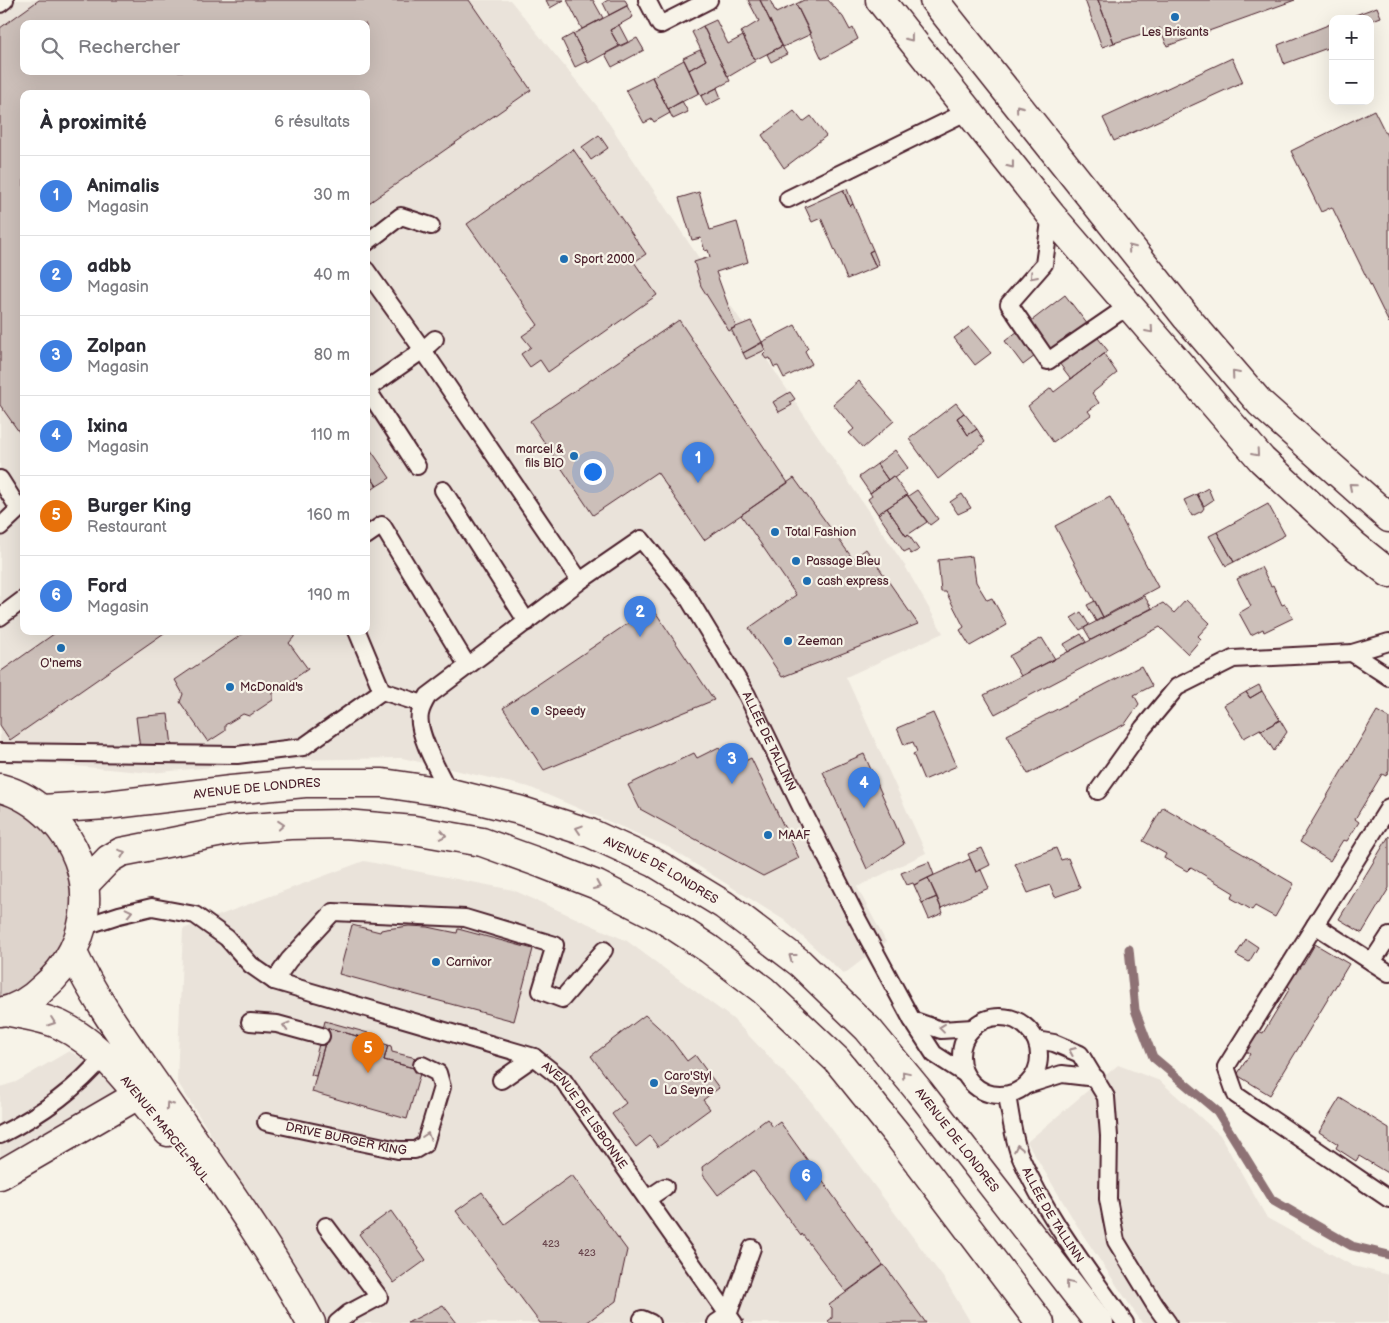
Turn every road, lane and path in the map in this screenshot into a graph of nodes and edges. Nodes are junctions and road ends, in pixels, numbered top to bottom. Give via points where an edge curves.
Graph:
1 (5, 0) edge
2 (647, 0) edge
3 (709, 0) edge
4 (880, 0) edge
5 (934, 0) edge
6 (0, 4) edge
7 (968, 111) junction
8 (788, 199) dead end
9 (1051, 215) junction
10 (431, 226) dead end
11 (370, 240) edge
12 (370, 275) edge
13 (1132, 309) junction
14 (429, 344) junction
15 (370, 386) edge
16 (370, 393) edge
17 (417, 466) dead end
18 (0, 479) edge
19 (444, 490) dead end
20 (20, 506) edge
21 (20, 508) edge
22 (1389, 518) edge
23 (0, 527) edge
24 (370, 533) edge
25 (1389, 573) edge
26 (580, 581) junction
27 (20, 602) edge
28 (0, 617) edge
29 (526, 622) junction
30 (359, 635) edge
31 (1389, 642) edge
32 (1352, 652) junction
33 (467, 665) junction
34 (1389, 677) edge
35 (382, 691) junction
36 (424, 704) junction
37 (0, 752) edge
38 (0, 788) edge
39 (1098, 791) dead end
40 (449, 792) junction
41 (1389, 807) edge
42 (42, 809) junction
43 (85, 884) junction
44 (1315, 925) junction
45 (82, 927) junction
46 (1389, 936) edge
47 (604, 950) dead end
48 (73, 952) junction
49 (1372, 962) junction
50 (1389, 973) edge
51 (274, 981) junction
52 (2, 1011) edge
53 (912, 1020) junction
54 (250, 1022) dead end
55 (973, 1028) junction
56 (321, 1036) dead end
57 (1036, 1040) junction
58 (104, 1056) junction
59 (534, 1057) junction
60 (422, 1065) dead end
61 (965, 1074) junction
62 (1096, 1078) junction
63 (501, 1080) dead end
64 (1027, 1084) junction
65 (138, 1095) junction
66 (1007, 1095) junction
67 (266, 1122) dead end
68 (0, 1135) edge
69 (0, 1175) edge
70 (665, 1187) dead end
71 (647, 1199) junction
72 (1389, 1199) edge
73 (326, 1226) dead end
74 (980, 1245) junction
75 (752, 1248) dead end
76 (294, 1291) junction
77 (726, 1320) edge
78 (311, 1323) edge
79 (337, 1323) edge
80 (1028, 1323) edge
81 (1040, 1323) edge
82 (1099, 1323) edge
83 (1125, 1323) edge
84 (1168, 1323) edge

1 - 6 lane
2 - 3 lane via 660,25
4 -> 7 main road
22 -> 5 main road via 1260,404 1187,318
7 - 8 lane
7 -> 9 main road
9 - 13 main road
9 -> 13 lane via 1044,264 1009,304 1048,361 1118,313
10 - 11 lane via 401,216
12 - 14 lane
13 -> 25 main road via 1262,460
14 - 15 lane
14 - 26 lane
16 - 17 lane
18 - 20 lane
19 - 29 lane
21 - 23 lane
24 - 33 lane via 382,525
26 - 29 lane
26 - 53 lane, ALLÉE DE TALLINN via 641,539 687,596 747,695 852,910
27 - 28 lane
29 - 33 lane
30 - 35 lane
31 - 32 lane
32 - 34 lane
32 - 39 lane via 1233,659 1177,687
33 - 36 lane via 428,696
35 - 36 lane
35 - 37 lane via 303,747 237,755
36 - 40 lane via 420,726
38 - 42 main road via 25,797
40 - 42 main road, AVENUE DE LONDRES via 383,783 304,783 107,806
82 -> 40 main road, AVENUE DE LONDRES via 919,1090 868,1029 800,963 724,905 655,863 590,833 520,810
41 - 44 lane
42 - 43 main road via 62,830 77,855
43 - 45 main road
43 -> 74 main road via 109,859 121,852 238,829 290,825 345,824 414,830 482,842 552,867 662,918 763,990 836,1060 900,1138
44 - 49 lane
44 - 72 lane via 1226,1068 1236,1095
45 - 48 main road
45 -> 51 lane, AVENUE DE LISBONNE via 152,907 196,915 226,938 247,971
46 - 49 lane
47 - 51 lane via 562,999 542,991 555,945 465,918 333,912
48 - 52 main road via 56,978 32,998
76 -> 48 main road, AVENUE MARCEL PAUL via 244,1212 100,1004
49 - 50 lane
51 - 59 lane, AVENUE DE LISBONNE
52 -> 58 main road, AVENUE MARCEL PAUL via 59,1025
55 -> 53 lane via 941,1030
53 - 61 lane, ALLÉE DE TALLINN via 934,1054
56 -> 54 lane via 277,1024
55 - 57 lane via 983,1021 1007,1018 1019,1022
55 - 61 lane via 961,1050
62 -> 57 lane via 1080,1054 1054,1043
57 - 64 lane via 1038,1065
58 - 65 main road, AVENUE MARCEL PAUL
58 - 68 lane via 51,1106
59 - 63 lane
59 - 71 lane, AVENUE DE LISBONNE via 563,1080
67 -> 60 lane, DRIVE BURGER KING via 398,1150 415,1150 425,1144 442,1087 438,1073
61 - 66 lane via 982,1092
62 - 64 lane via 1062,1074
62 - 84 lane via 1106,1097 1108,1199 1116,1241
64 - 66 lane
65 - 69 main road
65 - 76 main road, AVENUE MARCEL PAUL
83 -> 66 lane, ALLÉE DE TALLINN via 1051,1216 1020,1157
70 - 71 lane
71 - 77 lane, AVENUE DE LISBONNE
73 - 79 lane via 379,1297
74 - 80 lane
74 - 81 main road
75 - 77 lane
76 - 78 main road, AVENUE MARCEL PAUL

